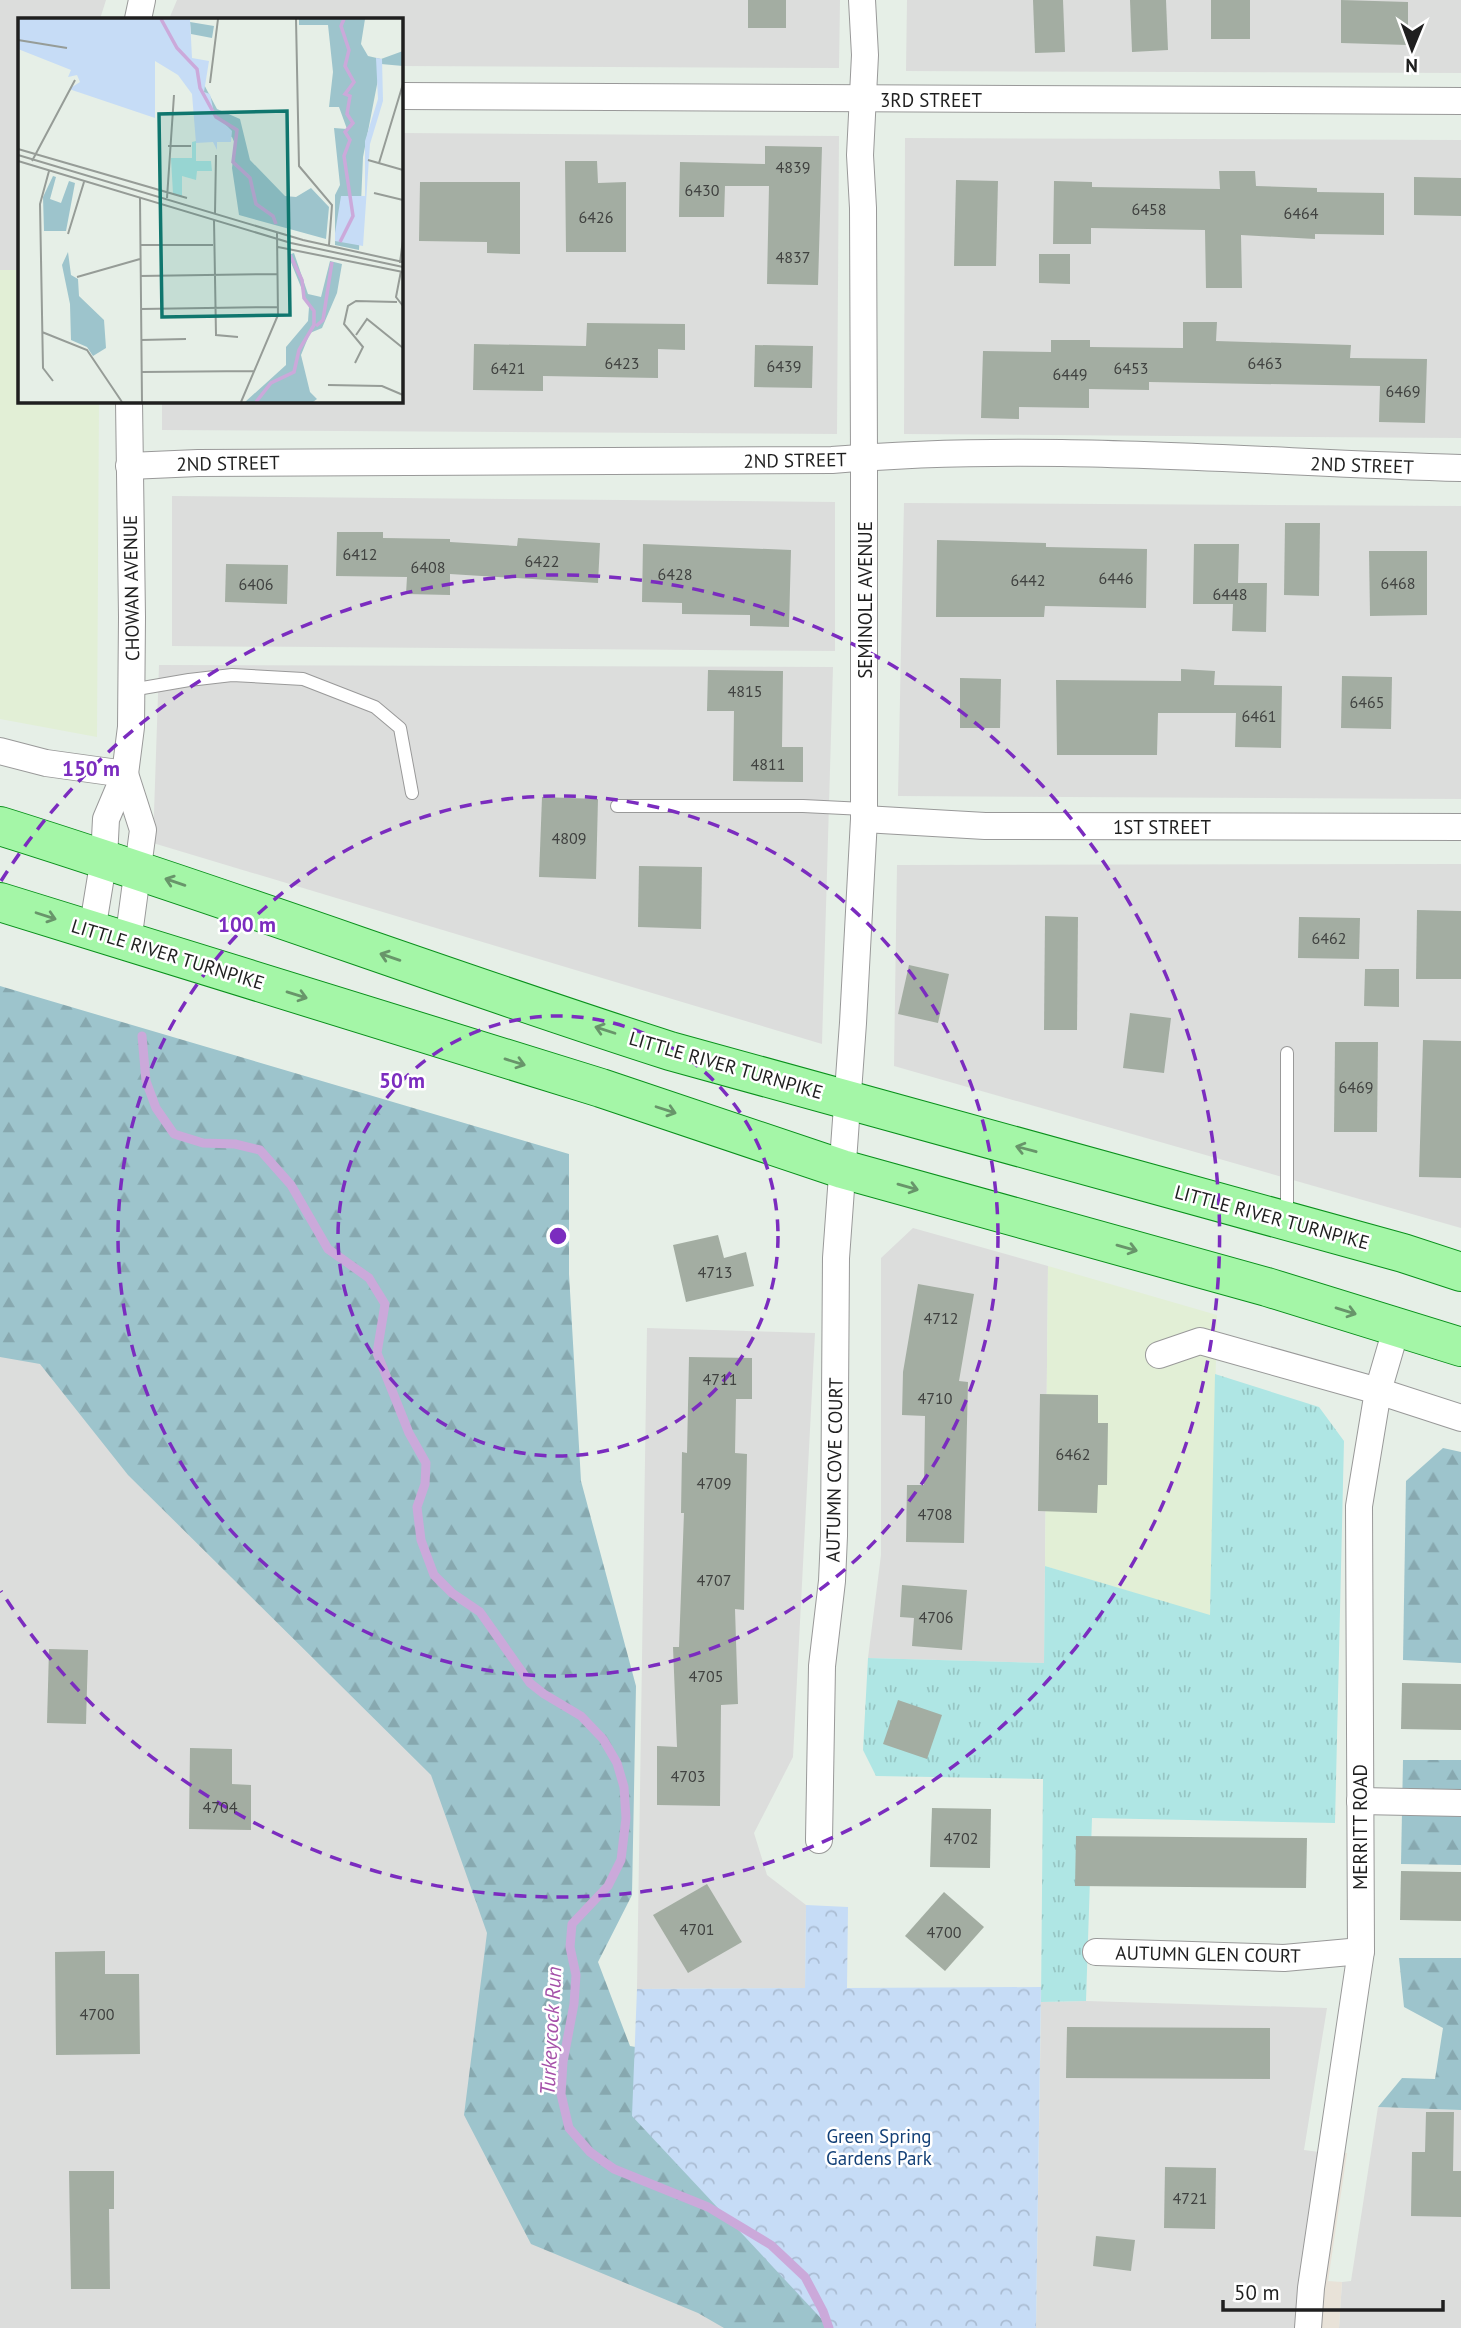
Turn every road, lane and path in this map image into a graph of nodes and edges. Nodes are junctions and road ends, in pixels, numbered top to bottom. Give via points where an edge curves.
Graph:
1 (142, 0) edge
2 (862, 0) edge
3 (138, 18) edge
4 (402, 96) edge
5 (862, 100) junction
6 (1461, 101) edge
7 (129, 402) edge
8 (864, 458) junction
9 (129, 466) junction
10 (1461, 468) edge
11 (131, 690) junction
12 (0, 751) edge
13 (125, 774) junction
14 (412, 793) dead end
15 (617, 806) dead end
16 (864, 814) junction
17 (0, 826) edge
18 (1461, 827) edge
19 (121, 864) junction
20 (0, 902) edge
21 (92, 931) junction
22 (128, 942) junction
23 (1287, 1053) dead end
24 (848, 1100) junction
25 (842, 1169) junction
26 (1287, 1221) junction
27 (1460, 1271) edge
28 (1397, 1326) junction
29 (1461, 1347) edge
30 (1159, 1355) dead end
31 (1378, 1391) junction
32 (1461, 1418) edge
33 (1360, 1801) junction
34 (1461, 1802) edge
35 (819, 1840) dead end
36 (1361, 1951) junction
37 (1096, 1952) dead end
38 (1307, 2328) edge

1 - 3 street
2 - 5 street, SEMINOLE AVENUE
4 - 5 street, 3RD STREET
5 - 6 street, 3RD STREET
5 - 8 street, SEMINOLE AVENUE
7 - 9 street, CHOWAN AVENUE
8 - 9 street, 2ND STREET
8 - 10 street, 2ND STREET via 1065,454
8 - 16 street, SEMINOLE AVENUE
9 - 11 street, CHOWAN AVENUE
11 - 13 street, CHOWAN AVENUE
11 - 14 lane via 232,675 303,679 375,707 400,728
12 - 13 street
13 - 19 street, CHOWAN AVENUE via 106,819
13 - 19 street, CHOWAN AVENUE via 143,830
15 - 16 lane via 803,806
16 - 18 street, 1ST STREET via 985,827
16 - 24 street, SEMINOLE AVENUE
17 - 19 main road, LITTLE RIVER TURNPIKE
19 - 21 street, CHOWAN AVENUE
19 - 22 street, CHOWAN AVENUE
24 -> 19 main road, LITTLE RIVER TURNPIKE via 551,1013
20 -> 21 main road, LITTLE RIVER TURNPIKE
21 - 22 main road, LITTLE RIVER TURNPIKE
22 -> 25 main road, LITTLE RIVER TURNPIKE via 601,1088
23 - 26 lane
24 - 25 street, AUTUMN COVE COURT
26 -> 24 main road, LITTLE RIVER TURNPIKE
25 -> 28 main road, LITTLE RIVER TURNPIKE
25 - 35 street, AUTUMN COVE COURT via 835,1258 834,1547 821,1666
26 - 27 main road, LITTLE RIVER TURNPIKE
28 - 29 main road, LITTLE RIVER TURNPIKE
28 - 31 street, MERRITT ROAD
30 - 31 street via 1200,1341
31 - 32 street
31 - 33 street, MERRITT ROAD via 1359,1506
33 - 34 street
33 - 36 street, MERRITT ROAD
36 - 37 street, AUTUMN GLEN COURT via 1284,1958
36 - 38 street, MERRITT ROAD

